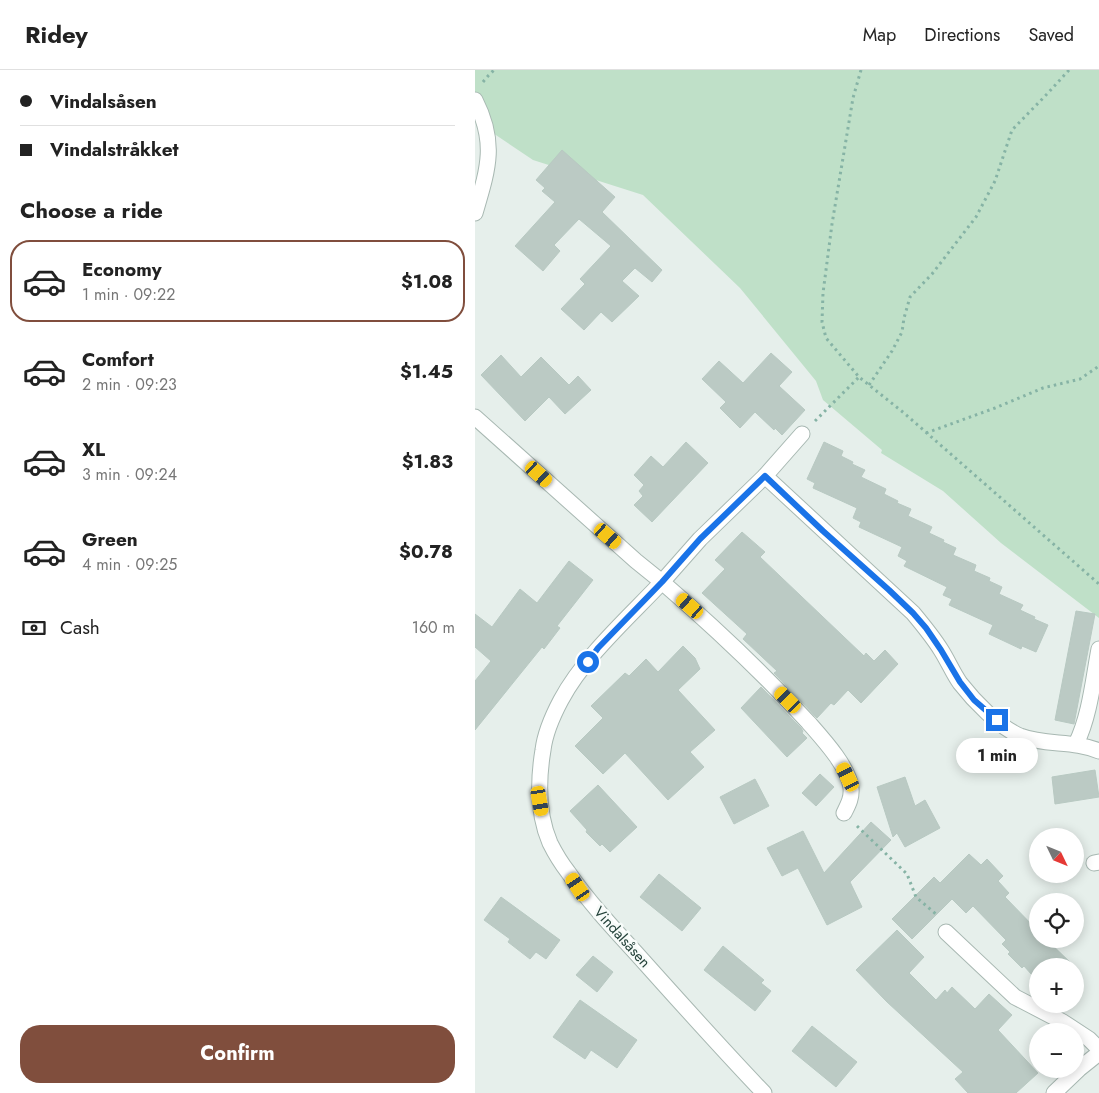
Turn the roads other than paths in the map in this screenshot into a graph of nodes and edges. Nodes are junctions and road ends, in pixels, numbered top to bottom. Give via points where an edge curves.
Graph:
1 (475, 100) edge
2 (475, 213) edge
3 (475, 417) edge
4 (802, 434) road end
5 (765, 476) junction
6 (662, 582) junction
7 (1099, 649) edge
8 (1093, 717) edge
9 (1076, 744) junction
10 (1099, 751) edge
11 (844, 813) road end
12 (946, 932) road end
13 (1099, 1051) edge
14 (764, 1093) edge
15 (1054, 1093) edge

1 - 2 street via 488,131 489,155
3 - 6 street
4 - 5 street, Vindalsåsen
5 - 6 street, Vindalsåsen via 700,539
5 - 9 street via 913,613 960,682 987,713 1020,736
6 - 11 street via 704,618 823,739 841,764 851,787 849,805
6 - 14 street, Vindalsåsen via 598,648 562,699 543,749 540,801 544,825 550,843 578,887
7 - 8 street
8 - 9 street
9 - 10 street
12 - 13 street via 1015,997 1063,1022 1089,1039
13 - 15 street

